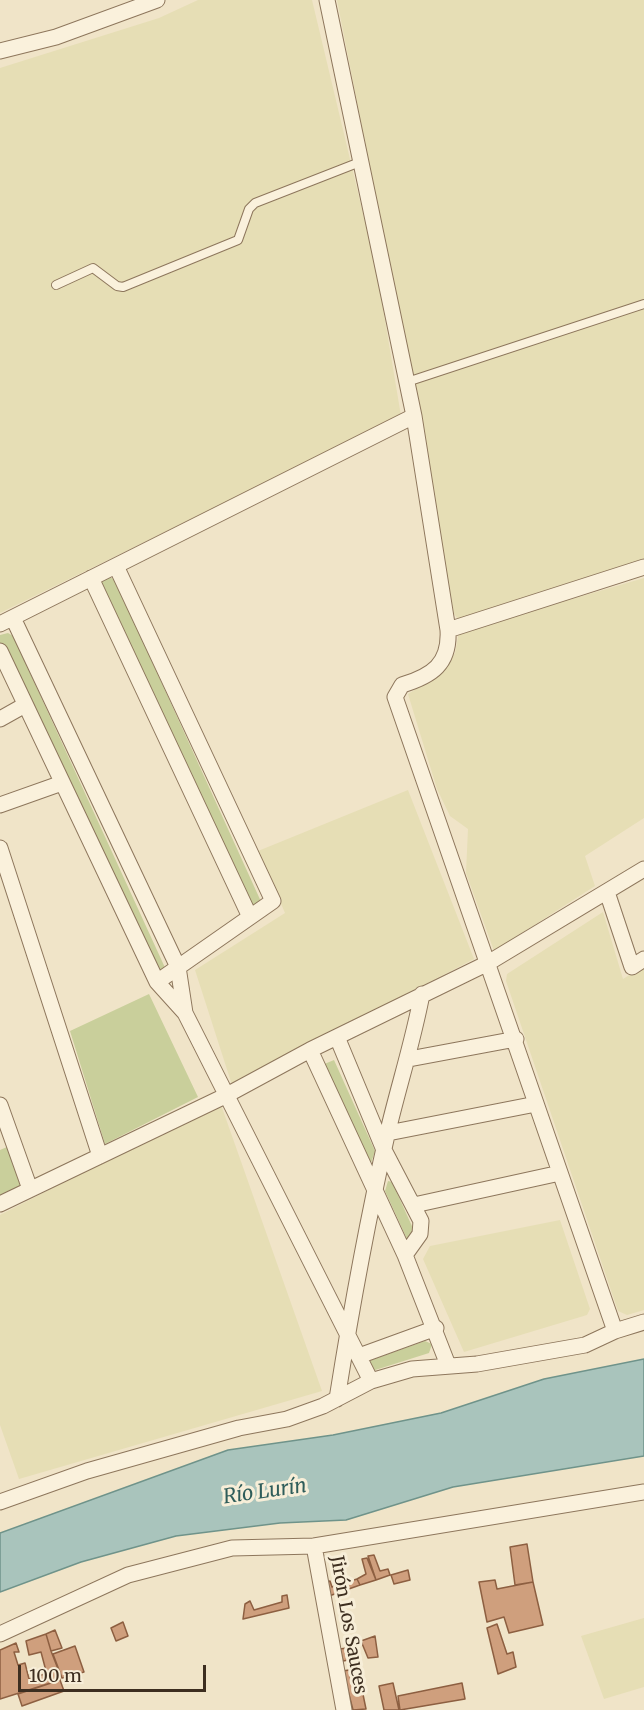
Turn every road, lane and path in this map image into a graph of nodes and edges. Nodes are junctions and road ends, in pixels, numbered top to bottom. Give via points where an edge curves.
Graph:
1 (327, 0) edge
2 (154, 1) edge
3 (0, 51) edge
4 (360, 162) junction
5 (56, 285) dead end
6 (644, 304) edge
7 (406, 382) junction
8 (414, 416) junction
9 (116, 566) junction
10 (644, 567) edge
11 (92, 578) junction
12 (6, 621) edge
13 (448, 630) junction
14 (0, 651) edge
15 (26, 705) junction
16 (0, 719) edge
17 (62, 783) junction
18 (0, 806) edge
19 (0, 848) edge
20 (644, 869) edge
21 (607, 892) junction
22 (250, 917) junction
23 (644, 958) edge
24 (488, 963) junction
25 (178, 967) junction
26 (157, 982) junction
27 (422, 994) junction
28 (185, 1013) junction
29 (337, 1037) junction
30 (516, 1039) junction
31 (310, 1050) junction
32 (409, 1059) junction
33 (225, 1096) junction
34 (536, 1104) junction
35 (0, 1105) edge
36 (388, 1133) junction
37 (384, 1150) junction
38 (100, 1156) junction
39 (560, 1173) junction
40 (30, 1189) junction
41 (376, 1190) junction
42 (0, 1204) edge
43 (414, 1205) junction
44 (405, 1255) junction
45 (644, 1322) edge
46 (436, 1328) junction
47 (615, 1331) junction
48 (348, 1332) junction
49 (359, 1356) junction
50 (448, 1365) junction
51 (371, 1381) junction
52 (337, 1399) junction
53 (644, 1492) edge
54 (0, 1502) edge
55 (314, 1546) junction
56 (0, 1634) edge
57 (344, 1710) edge

1 - 4 street
2 - 3 street via 56,36
4 - 5 lane via 255,203 238,240 123,287 93,268
4 - 7 street
6 - 7 lane
7 - 8 street
8 - 9 street
8 - 13 street
9 - 11 street
9 - 22 street via 273,901
10 - 13 street
11 - 12 street
11 - 22 street
12 - 25 street
13 - 24 street via 449,643 439,666 432,674 402,685 395,697
14 - 15 street
15 - 16 street
15 - 17 street
17 - 18 street
17 - 26 street
19 - 38 street
20 - 21 street
21 - 23 street via 632,967
21 - 24 street
22 - 25 street
24 - 27 street
24 - 30 street
25 - 26 street
25 - 28 street
26 - 28 street
27 - 29 street
27 - 32 street
28 - 33 street
29 - 31 street
29 - 37 street
30 - 32 street
30 - 34 street
31 - 33 street
31 - 41 street
32 - 36 street
33 - 38 street
33 - 48 street
34 - 36 street
34 - 39 street
35 - 40 street
36 - 37 street
37 - 41 street
37 - 43 street
38 - 40 street
39 - 43 street
39 - 47 street
40 - 42 street
41 - 44 street
41 - 48 street
43 - 44 street via 422,1228
44 - 46 street
45 - 47 street
46 - 49 street
46 - 50 street
47 - 50 street via 585,1345 477,1364
48 - 49 street
48 - 52 street
49 - 51 street
50 - 51 street
51 - 52 street
52 - 54 street via 286,1419 87,1471
53 - 55 street
55 - 56 street via 232,1548 128,1575
55 - 57 street, Jirón Los Sauces

